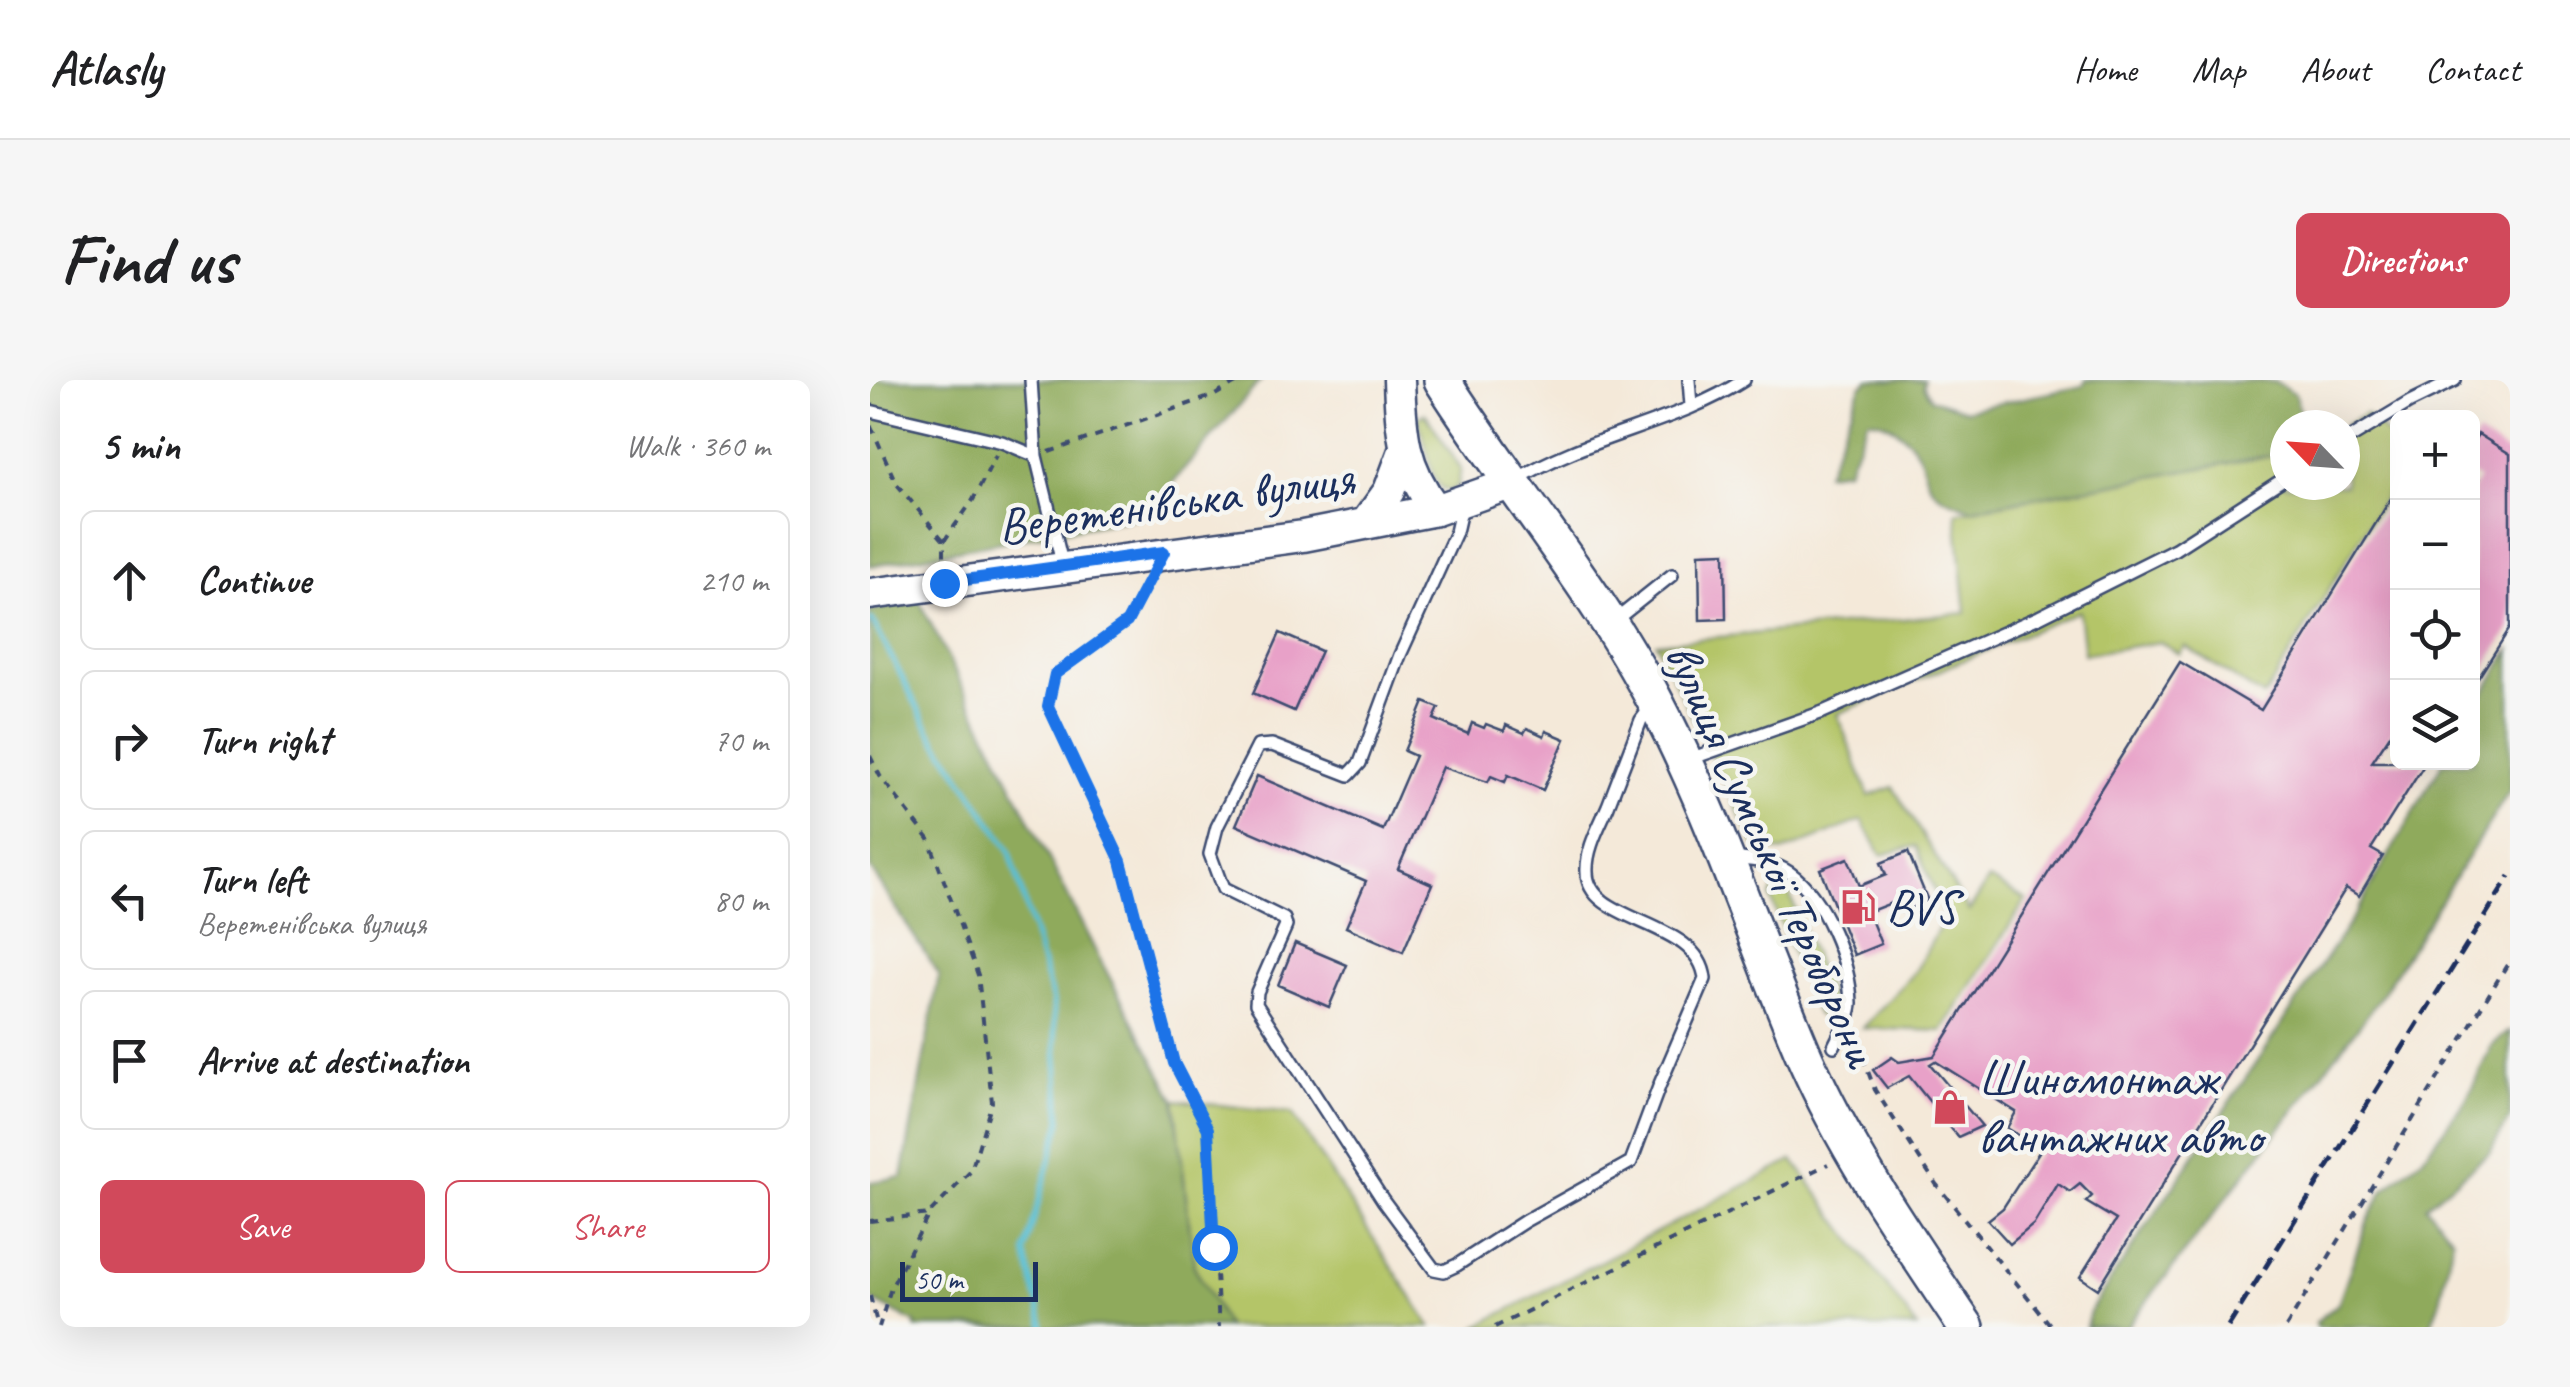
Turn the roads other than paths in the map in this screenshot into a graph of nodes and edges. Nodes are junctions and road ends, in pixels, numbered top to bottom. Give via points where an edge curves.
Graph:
1 (1031, 380) edge
2 (1398, 380) edge
3 (1442, 380) edge
4 (1689, 380) edge
5 (1744, 380) edge
6 (2456, 380) edge
7 (1690, 406) junction
8 (870, 411) edge
9 (2360, 432) edge
10 (1404, 451) junction
11 (1036, 456) junction
12 (1510, 484) junction
13 (2270, 488) edge
14 (1450, 506) junction
15 (1366, 523) junction
16 (1063, 567) junction
17 (1672, 575) dead end
18 (870, 594) edge
19 (1610, 624) junction
20 (1656, 701) junction
21 (1684, 761) junction
22 (1724, 857) junction
23 (1834, 1046) dead end
24 (1966, 1327) edge

1 - 11 lane
2 - 10 street
3 - 12 main road, вулиця Сумської Тероборони
4 - 7 lane
5 - 7 lane
6 - 9 lane
7 - 12 lane via 1549,459
8 - 11 lane
10 - 14 street via 1418,486
10 - 15 street via 1389,491
11 - 16 lane
12 - 14 street, Веретенівська вулиця
12 - 19 main road, вулиця Сумської Тероборони
13 - 21 lane via 2175,549 2040,617 1822,712
14 - 15 street, Веретенівська вулиця
14 - 20 lane via 1456,532 1360,763 1349,775 1272,745 1258,746 1210,854 1223,888 1284,918 1256,1004 1434,1269 1457,1264 1631,1162 1639,1148 1704,966 1665,931 1606,903 1586,875 1640,720
15 - 16 street, Веретенівська вулиця
16 - 18 street, Веретенівська вулиця
17 - 19 lane
19 - 20 main road, вулиця Сумської Тероборони
20 - 21 main road, вулиця Сумської Тероборони
21 - 22 main road, вулиця Сумської Тероборони
22 - 23 lane via 1768,862 1820,902 1852,1006
22 - 24 main road, вулиця Сумської Тероборони via 1808,1064 1880,1196

